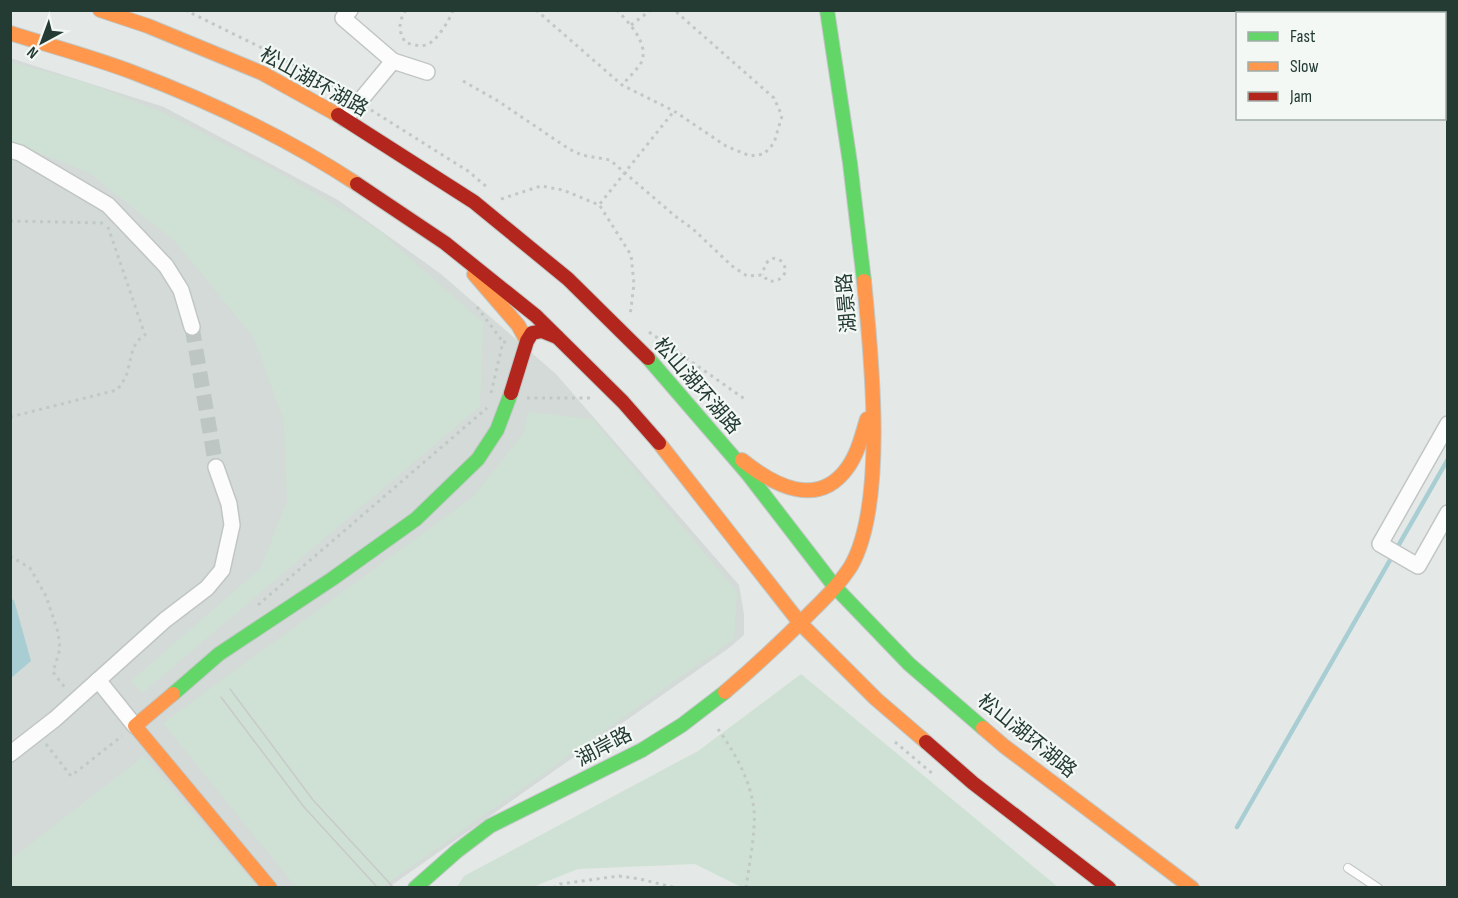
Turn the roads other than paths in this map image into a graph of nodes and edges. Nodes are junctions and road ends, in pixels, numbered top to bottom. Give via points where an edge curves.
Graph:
1 (100, 10) edge
2 (127, 10) edge
3 (350, 10) edge
4 (827, 10) edge
5 (148, 26) junction
6 (10, 33) edge
7 (393, 61) junction
8 (427, 72) dead end
9 (345, 119) junction
10 (10, 150) edge
11 (445, 243) junction
12 (192, 327) tunnel mouth
13 (557, 337) junction
14 (525, 347) junction
15 (872, 404) junction
16 (1448, 424) edge
17 (720, 442) junction
18 (216, 467) tunnel mouth
19 (1448, 513) edge
20 (835, 586) junction
21 (800, 623) junction
22 (98, 680) junction
23 (135, 726) junction
24 (10, 754) edge
25 (1348, 868) dead end
26 (270, 888) edge
27 (415, 888) edge
28 (1109, 888) edge
29 (1192, 888) edge
30 (1378, 888) edge

1 - 5 main road, 松山湖环湖路
2 - 5 street
3 - 7 street via 343,18
4 - 15 main road, 湖景路 via 864,264
5 - 9 main road, 松山湖环湖路 via 261,73
6 - 11 main road via 131,72 240,117 334,169
7 - 8 street
7 - 9 street
9 - 17 main road, 松山湖环湖路 via 474,202 568,279 659,369
10 - 12 street via 108,205 166,266 181,290
11 - 13 main road via 536,315
11 - 14 main road via 518,325
13 - 14 main road via 542,331 532,333
13 - 21 main road via 623,402 672,458
14 - 23 main road via 497,429 478,459 416,519 219,654
15 - 17 main road via 854,457 844,473 823,489 800,492 776,484
15 - 20 main road, 湖景路 via 873,452 866,530 855,559
16 - 19 street via 1380,544 1418,566
17 - 20 main road, 松山湖环湖路
18 - 22 street via 232,525 222,570 207,588
20 - 21 main road, 湖岸路
20 - 29 main road, 松山湖环湖路 via 909,664 1004,746
21 - 27 main road, 湖岸路 via 704,709 661,739 500,820
21 - 28 main road via 876,699 973,783
22 - 23 street
22 - 24 street
23 - 26 main road
25 - 30 lane

